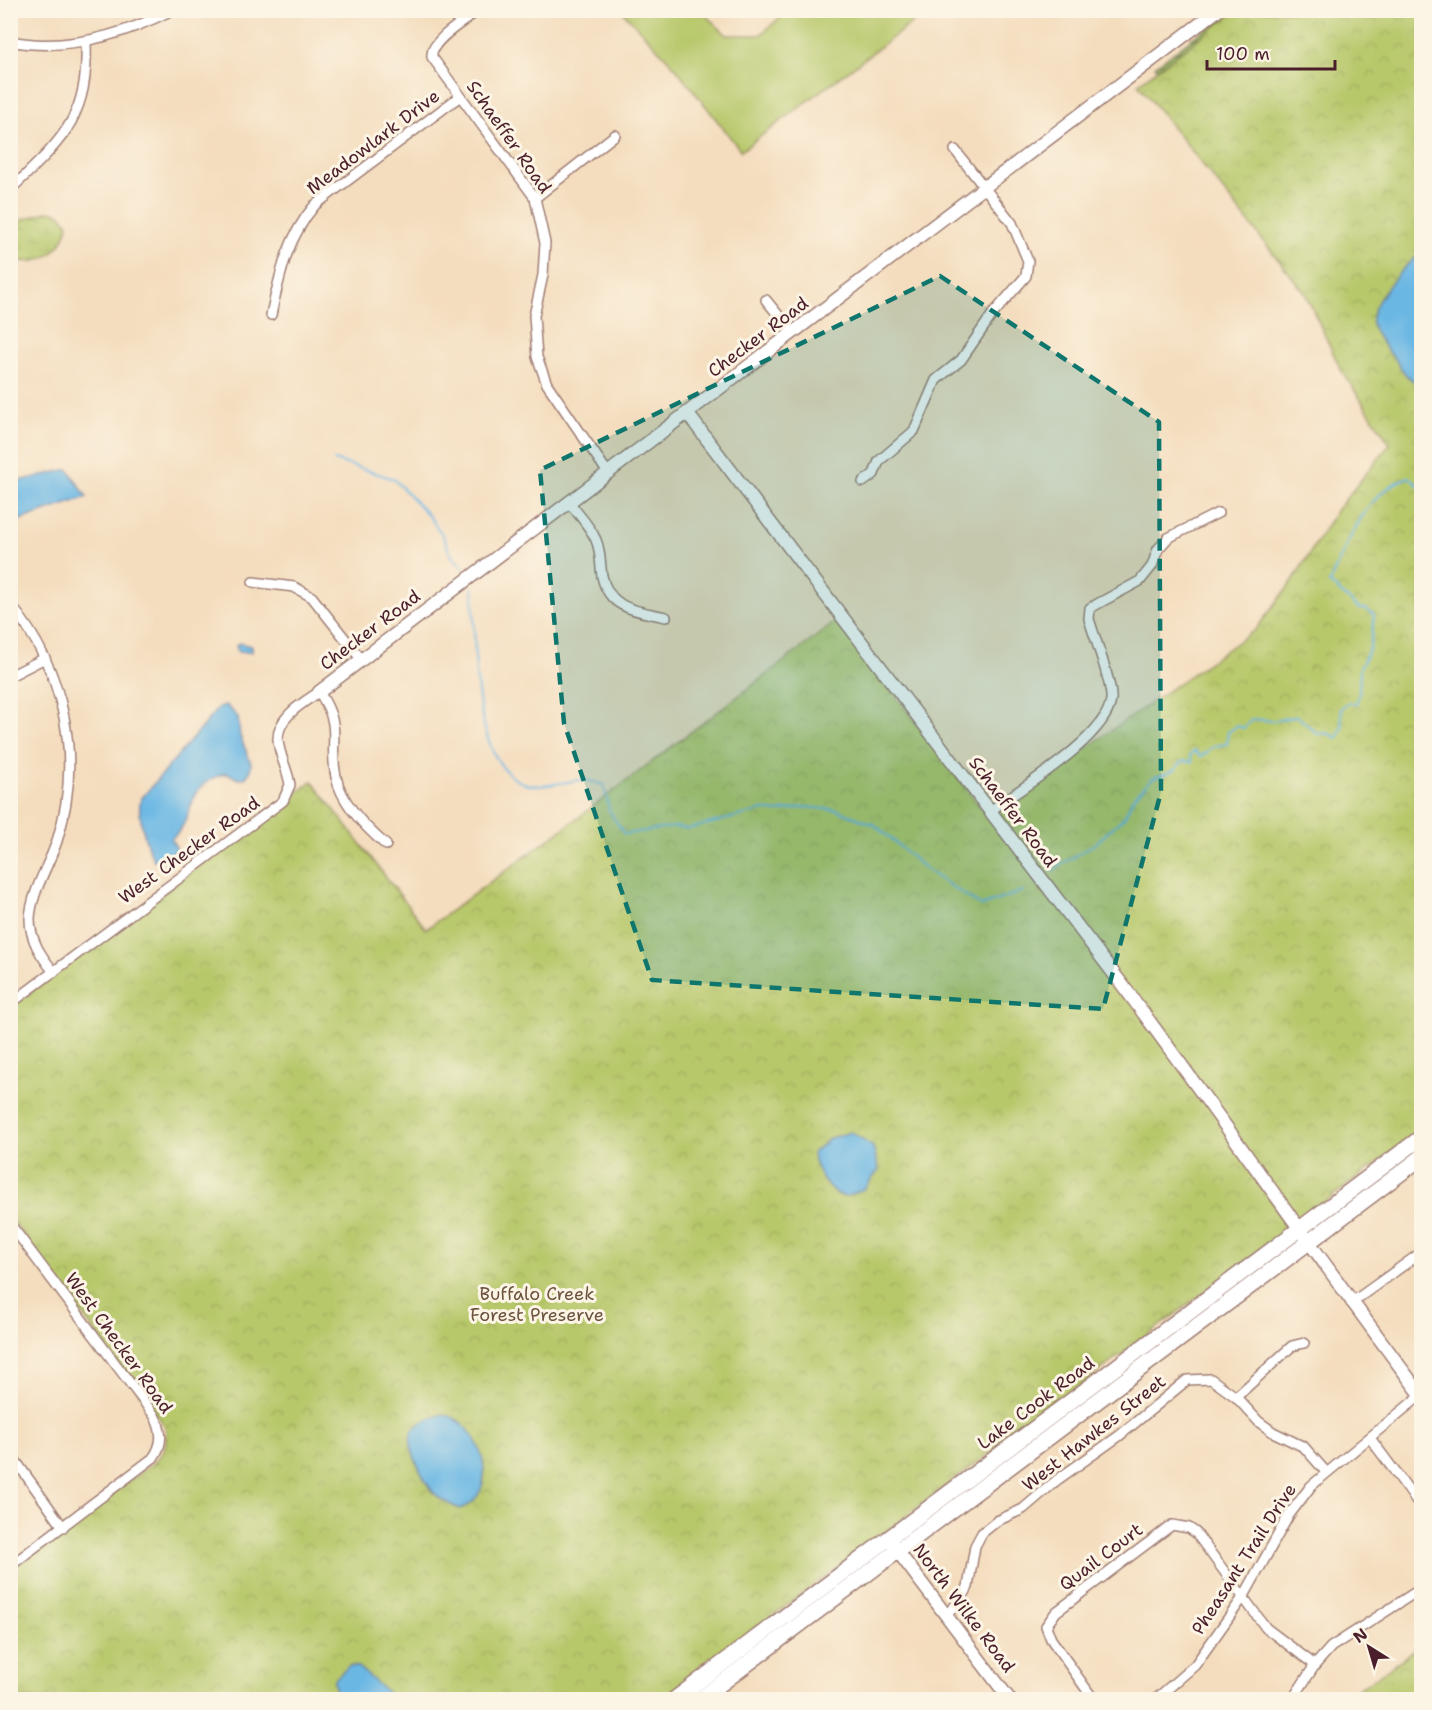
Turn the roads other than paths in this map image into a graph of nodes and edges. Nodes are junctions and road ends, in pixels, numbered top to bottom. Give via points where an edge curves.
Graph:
1 (172, 10) edge
2 (479, 10) edge
3 (1218, 10) edge
4 (10, 41) edge
5 (86, 41) junction
6 (459, 97) junction
7 (615, 135) dead end
8 (955, 150) dead end
9 (984, 188) junction
10 (10, 190) edge
11 (535, 198) junction
12 (766, 300) dead end
13 (271, 315) dead end
14 (793, 333) junction
15 (687, 413) junction
16 (608, 473) junction
17 (863, 482) dead end
18 (569, 502) junction
19 (1218, 513) dead end
20 (253, 582) dead end
21 (10, 604) edge
22 (666, 617) dead end
23 (45, 658) junction
24 (361, 659) junction
25 (10, 675) edge
26 (319, 692) junction
27 (990, 811) junction
28 (386, 845) dead end
29 (54, 972) junction
30 (10, 1004) edge
31 (1422, 1137) edge
32 (1422, 1157) edge
33 (10, 1224) edge
34 (1304, 1237) junction
35 (1422, 1252) edge
36 (1351, 1303) junction
37 (1304, 1342) dead end
38 (1421, 1396) edge
39 (1236, 1397) junction
40 (1370, 1438) junction
41 (10, 1453) edge
42 (1326, 1472) junction
43 (1422, 1508) edge
44 (63, 1527) junction
45 (893, 1545) junction
46 (10, 1566) edge
47 (1422, 1588) edge
48 (1244, 1596) junction
49 (946, 1614) junction
50 (1314, 1665) junction
51 (676, 1699) edge
52 (699, 1700) edge
53 (1010, 1700) edge
54 (1094, 1700) edge
55 (1155, 1700) edge
56 (1292, 1700) edge

1 - 5 street via 140,27
2 - 6 street, Schaeffer Road via 434,46 432,57
3 - 9 street, Checker Road
4 - 5 street
5 - 10 street via 86,79 74,120 57,144
6 - 11 street, Schaeffer Road
6 - 13 street, Meadowlark Drive via 315,205 290,241
7 - 11 street
8 - 9 street
9 - 14 street, Checker Road
9 - 17 street via 1012,223 1022,243 1028,261 1026,276 992,315 962,360 936,380 914,431 879,461 874,474
11 - 16 street, Schaeffer Road via 545,243 534,316 537,357 547,384
12 - 14 street
14 - 15 street, Checker Road
15 - 16 street, Checker Road
15 - 27 street, Schaeffer Road
16 - 18 street, Checker Road
18 - 22 street via 596,539 602,577 610,597 616,604
18 - 24 street, Checker Road
19 - 27 street via 1168,538 1140,581 1090,608 1089,619 1112,699 1106,715 1090,738
20 - 24 street via 294,587 312,597
21 - 23 street via 34,634
23 - 25 street
23 - 29 street via 65,716 69,773 63,820 30,917 33,940
24 - 26 street, Checker Road
26 - 28 street via 334,720 335,770 340,790 370,831
26 - 29 street, West Checker Road via 293,711 281,727 278,741 290,785 283,801
27 - 34 street, Schaeffer Road via 1125,988
29 - 30 street, West Checker Road
31 - 34 main road, Lake Cook Road
32 - 34 main road, Lake Cook Road
33 - 44 street, West Checker Road via 161,1429 153,1458
34 - 36 street, Schaeffer Road
34 - 45 main road, Lake Cook Road
35 - 36 street
36 - 38 street, Schaeffer Road
37 - 39 street via 1292,1346
38 - 40 street, Pheasant Trail Drive
39 - 42 street, West Hawkes Street via 1266,1427 1304,1447
39 - 49 street, West Hawkes Street via 1211,1379 1188,1380 1023,1509 998,1521 982,1533 975,1546 968,1587
40 - 42 street, Pheasant Trail Drive
40 - 43 street
41 - 44 street
42 - 48 street, Pheasant Trail Drive via 1289,1515
44 - 46 street, West Checker Road
45 - 49 street, North Wilke Road
45 - 51 main road, Lake Cook Road
45 - 52 main road, Lake Cook Road
47 - 50 street via 1331,1647
48 - 50 street via 1266,1628
48 - 54 street, Quail Court via 1196,1533 1182,1526 1172,1526 1163,1532 1056,1612 1046,1626
48 - 55 street, Pheasant Trail Drive via 1196,1665
49 - 53 street, North Wilke Road
50 - 56 street

